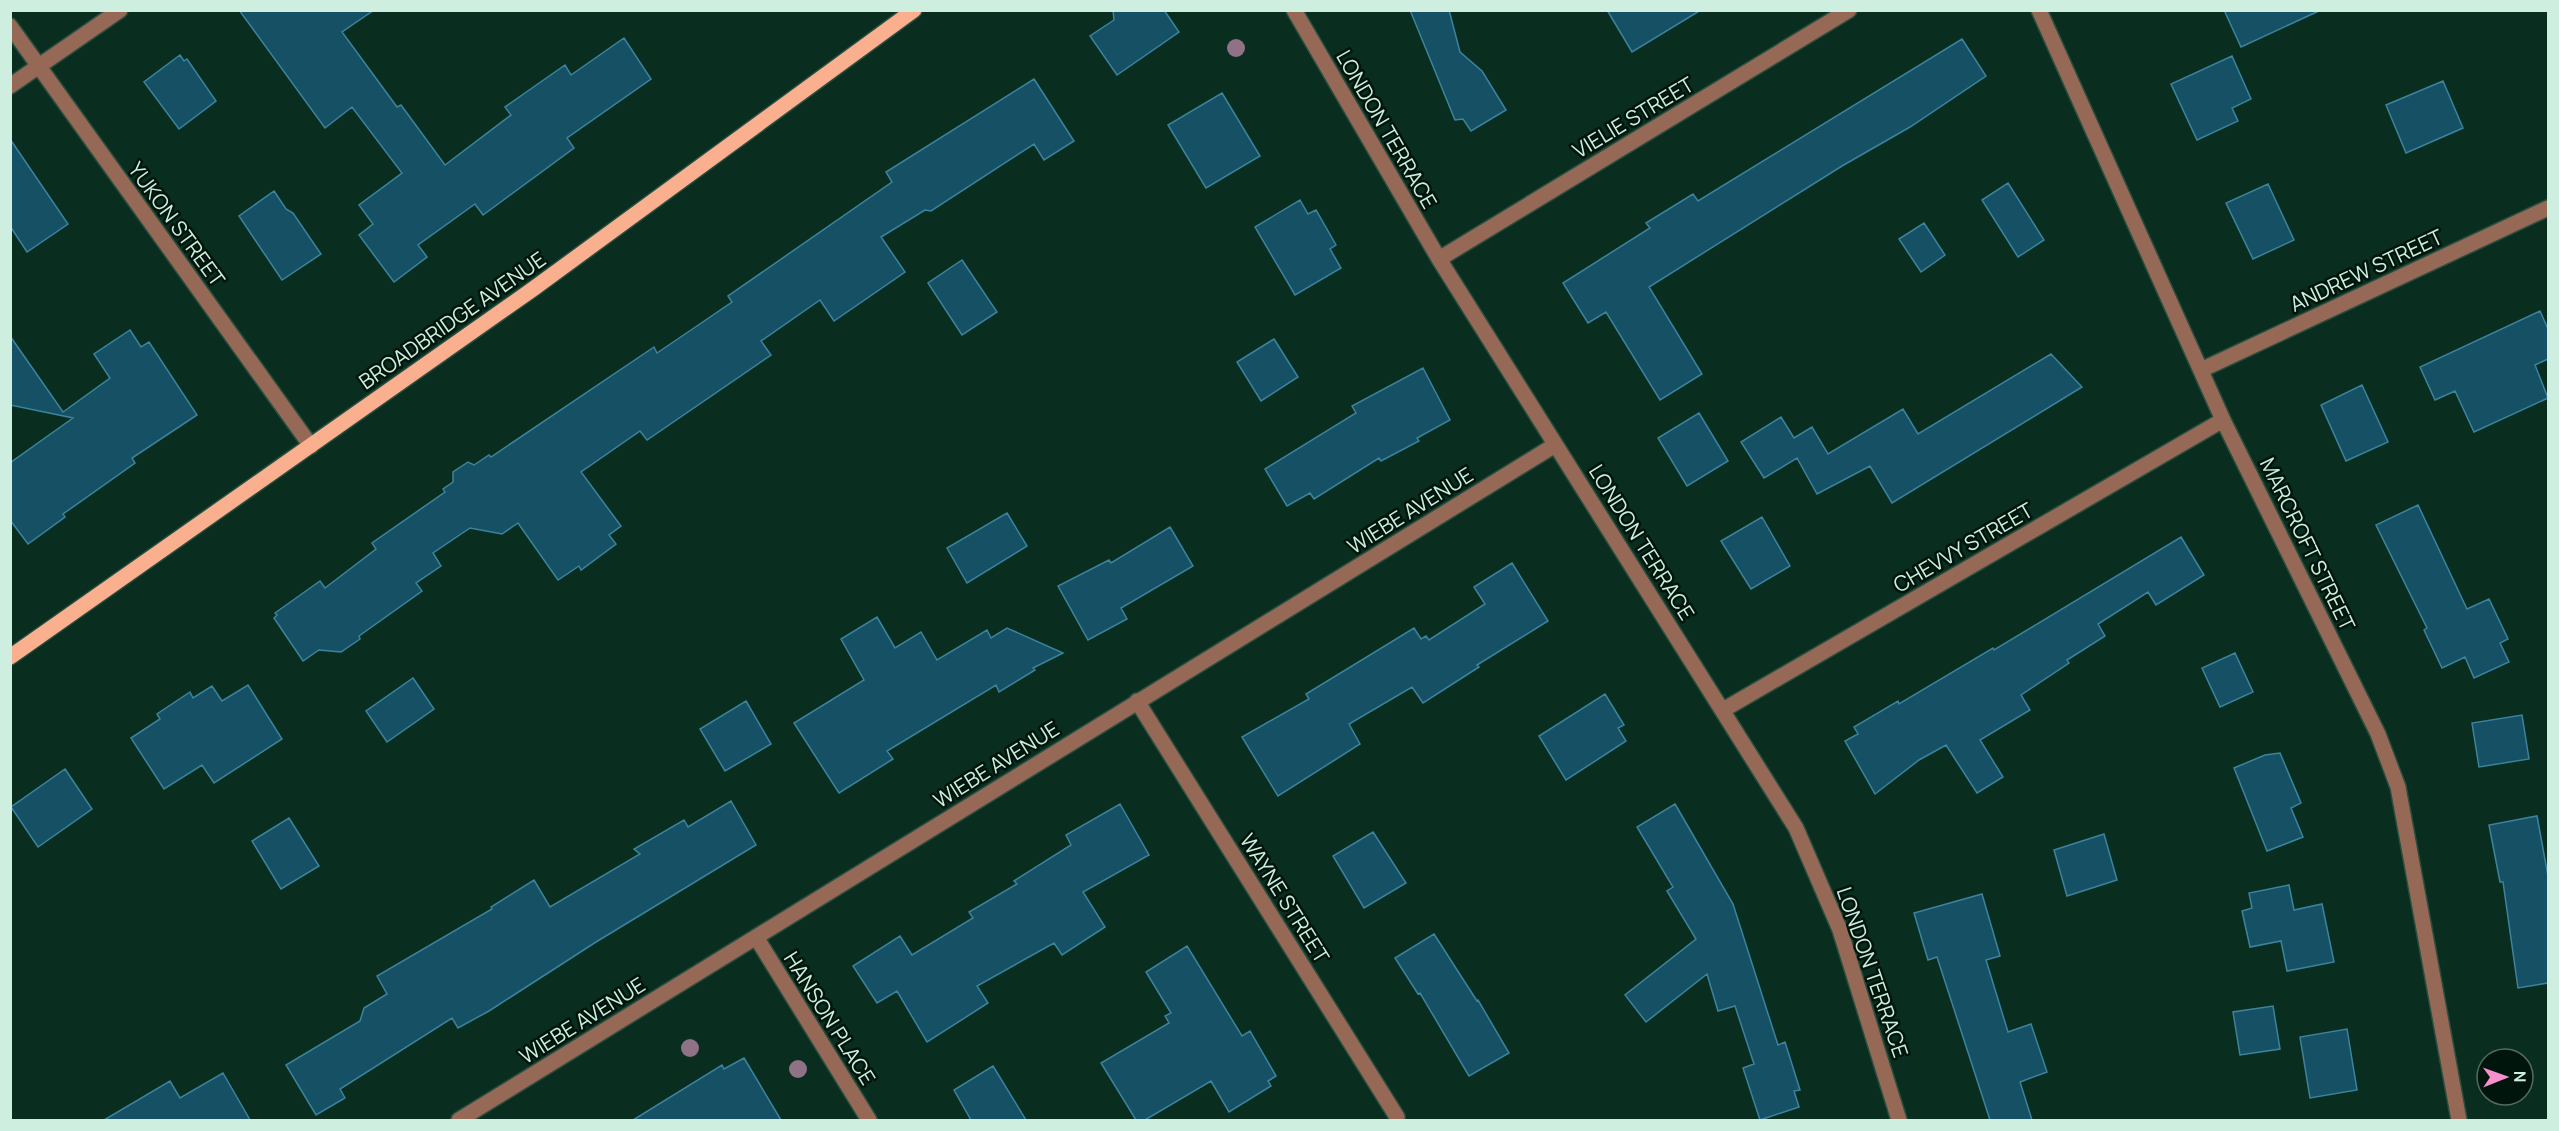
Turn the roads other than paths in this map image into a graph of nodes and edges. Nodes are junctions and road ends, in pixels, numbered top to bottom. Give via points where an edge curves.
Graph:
1 (120, 10) edge
2 (914, 10) edge
3 (1294, 10) edge
4 (1849, 10) edge
5 (2039, 10) edge
6 (10, 26) edge
7 (40, 68) junction
8 (10, 86) edge
9 (2548, 208) edge
10 (1439, 259) junction
11 (2201, 370) junction
12 (2223, 420) junction
13 (1555, 445) junction
14 (311, 446) junction
15 (10, 657) edge
16 (1137, 701) junction
17 (1723, 710) junction
18 (756, 938) junction
19 (1397, 1117) dead end
20 (459, 1120) edge
21 (869, 1120) edge
22 (1899, 1120) edge
23 (2459, 1120) edge

1 - 7 street
2 - 14 main road, BROADBRIDGE AVENUE
3 - 10 street, LONDON TERRACE
4 - 10 street, VIELIE STREET
5 - 11 street, MARCROFT STREET
6 - 7 street, YUKON STREET
7 - 8 street
7 - 14 street, YUKON STREET
9 - 11 street, ANDREW STREET
10 - 13 street, LONDON TERRACE
11 - 12 street, MARCROFT STREET
12 - 17 street, CHEVVY STREET
12 - 23 street, MARCROFT STREET via 2378,734 2398,787
13 - 16 street, WIEBE AVENUE
13 - 17 street, LONDON TERRACE
14 - 15 main road, BROADBRIDGE AVENUE
16 - 18 street, WIEBE AVENUE
16 - 19 street, WAYNE STREET
17 - 22 street, LONDON TERRACE via 1797,828 1840,930
18 - 20 street, WIEBE AVENUE
18 - 21 street, HANSON PLACE

